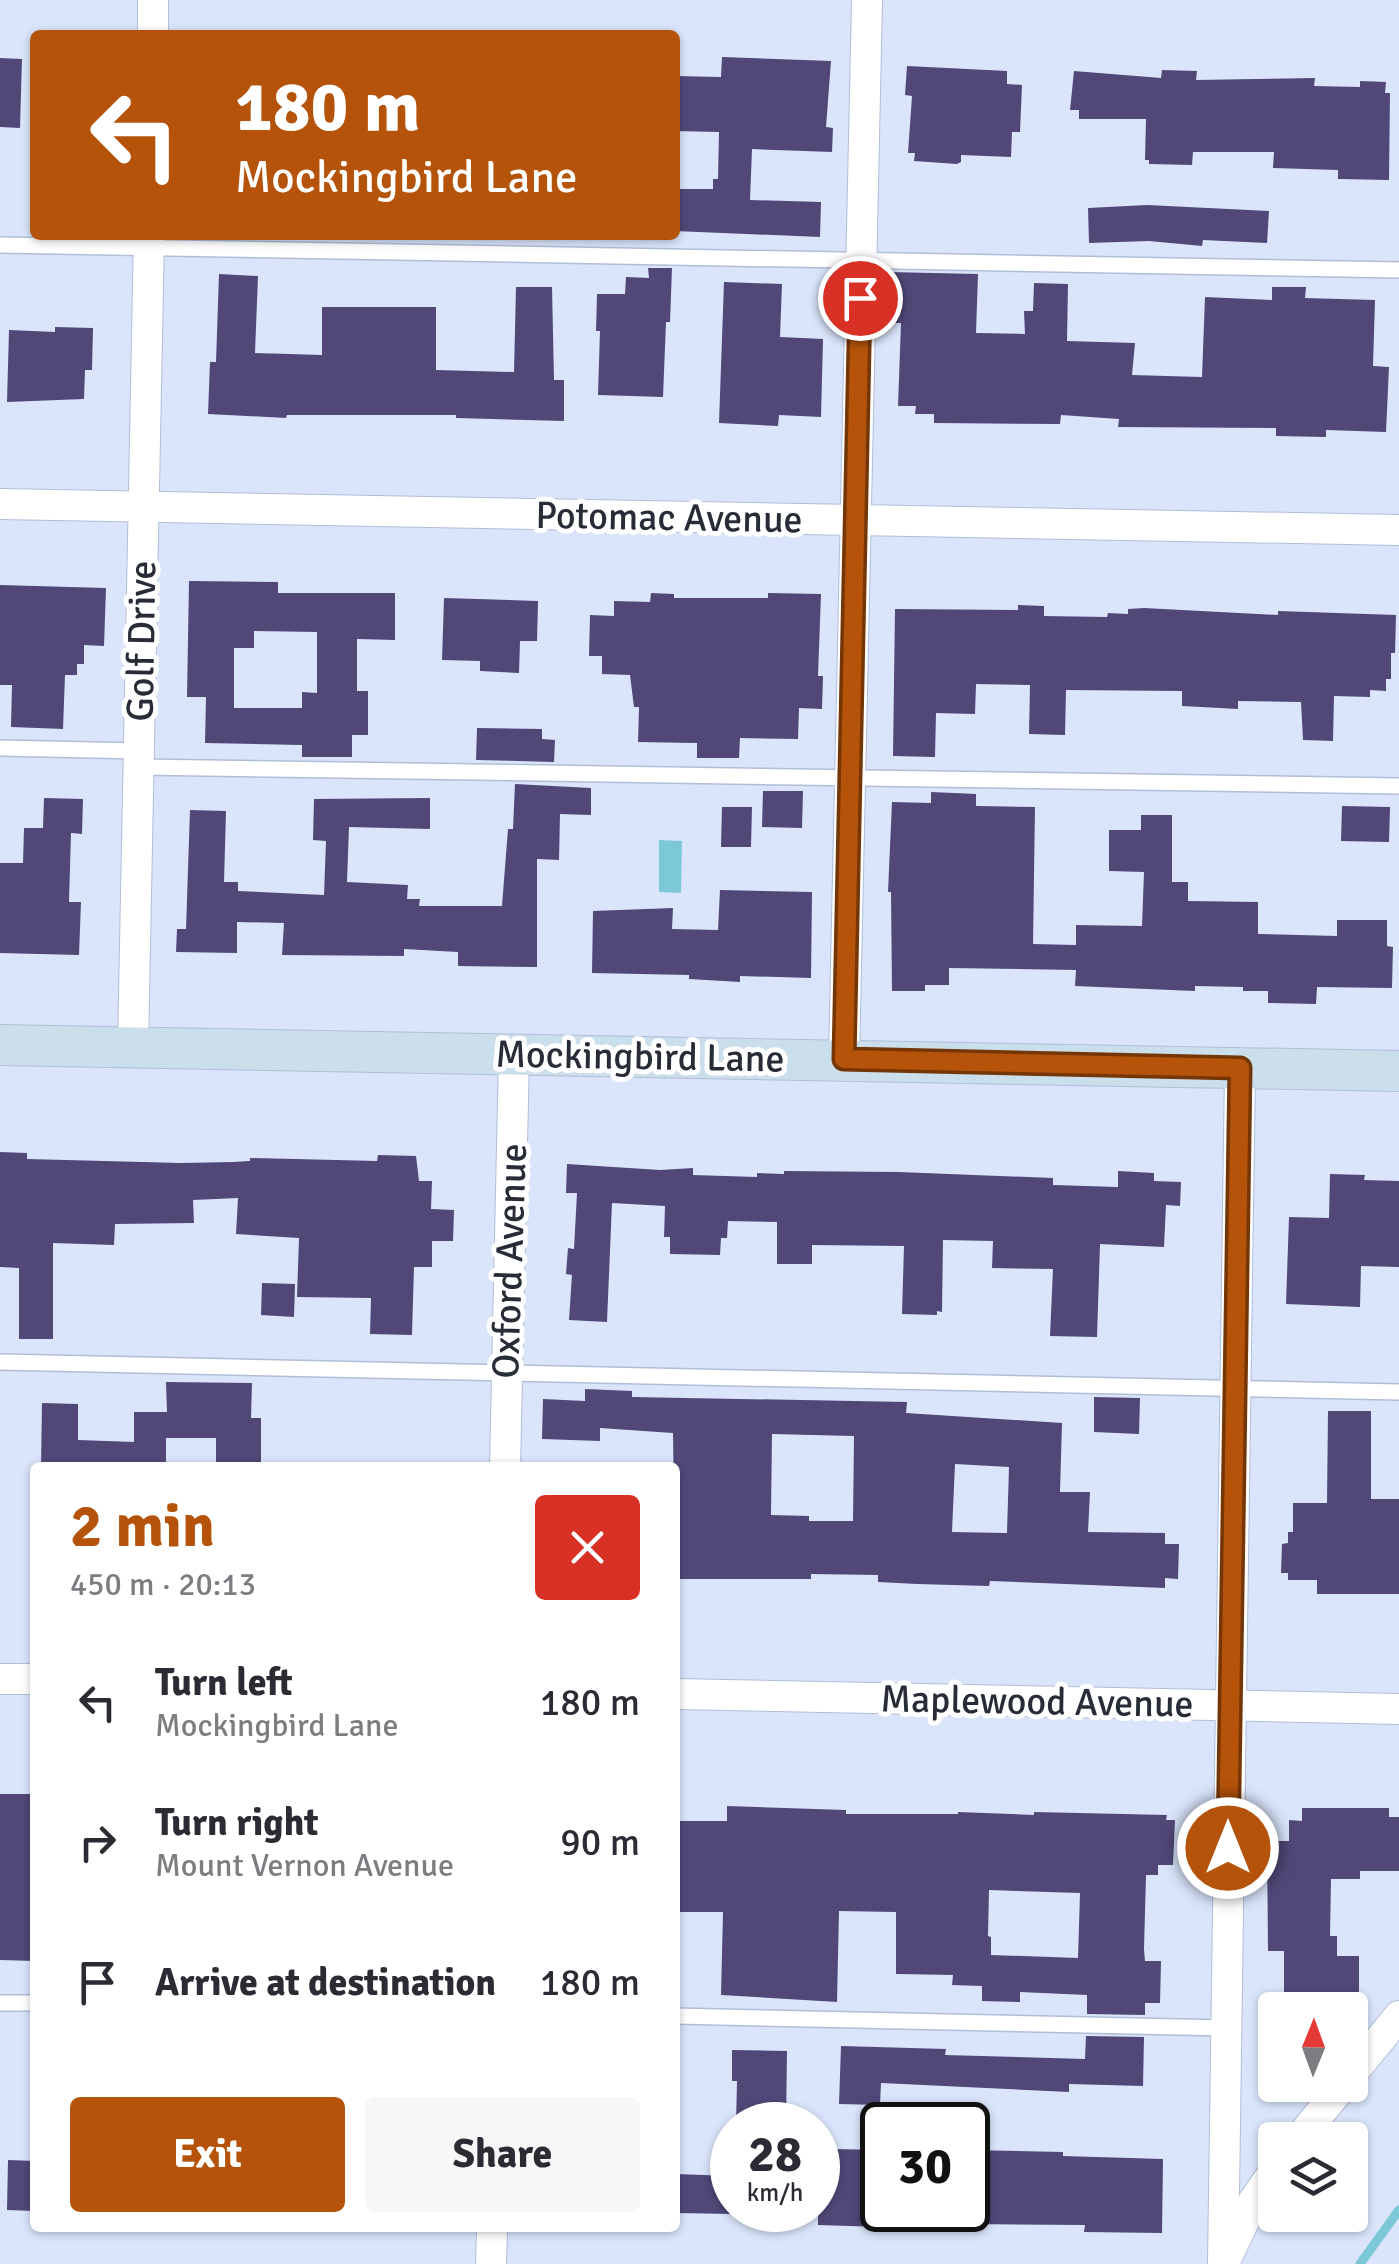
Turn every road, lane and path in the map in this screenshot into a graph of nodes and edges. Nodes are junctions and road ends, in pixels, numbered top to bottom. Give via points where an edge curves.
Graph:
1 (153, 0) edge
2 (867, 0) edge
3 (152, 30) edge
4 (149, 242) edge
5 (0, 246) edge
6 (861, 261) junction
7 (1399, 270) edge
8 (0, 504) edge
9 (144, 506) junction
10 (854, 520) junction
11 (1399, 530) edge
12 (0, 748) edge
13 (139, 759) junction
14 (849, 776) junction
15 (1399, 786) edge
16 (0, 1045) edge
17 (133, 1047) junction
18 (514, 1054) junction
19 (844, 1059) junction
20 (1240, 1068) junction
21 (1399, 1071) edge
22 (0, 1362) edge
23 (506, 1373) junction
24 (1234, 1388) junction
25 (1399, 1392) edge
26 (504, 1462) edge
27 (0, 1678) edge
28 (30, 1680) edge
29 (680, 1694) edge
30 (1229, 1705) junction
31 (1399, 1708) edge
32 (0, 2003) edge
33 (30, 2003) edge
34 (680, 2016) edge
35 (1399, 2016) edge
36 (1227, 2028) junction
37 (1368, 2054) edge
38 (1329, 2102) edge
39 (1313, 2122) edge
40 (1258, 2194) edge
41 (492, 2232) edge
42 (491, 2264) edge
43 (1224, 2264) edge

1 - 3 street
2 - 6 street
4 - 5 lane
4 - 6 lane
4 - 9 street, Golf Drive
6 - 7 lane
6 - 10 street
8 - 9 street, Potomac Avenue
9 - 10 street, Potomac Avenue
9 - 13 street, Golf Drive
10 - 11 street, Potomac Avenue
10 - 14 street
12 - 13 lane
13 - 14 lane
13 - 17 street, Golf Drive
14 - 15 lane
14 - 19 street
16 - 17 main road, Mockingbird Lane
17 - 18 main road, Mockingbird Lane
18 - 19 main road, Mockingbird Lane
18 - 23 street, Oxford Avenue
19 - 20 main road, Mockingbird Lane
20 - 21 main road, Mockingbird Lane
20 - 24 street
22 - 23 lane
23 - 24 lane
23 - 26 street, Oxford Avenue
24 - 25 lane
24 - 30 street
27 - 28 street
29 - 30 street, Maplewood Avenue
30 - 31 street, Maplewood Avenue
30 - 36 street
32 - 33 lane
34 - 36 lane
35 - 37 street
36 - 43 street
38 - 39 street
40 - 43 street
41 - 42 street

